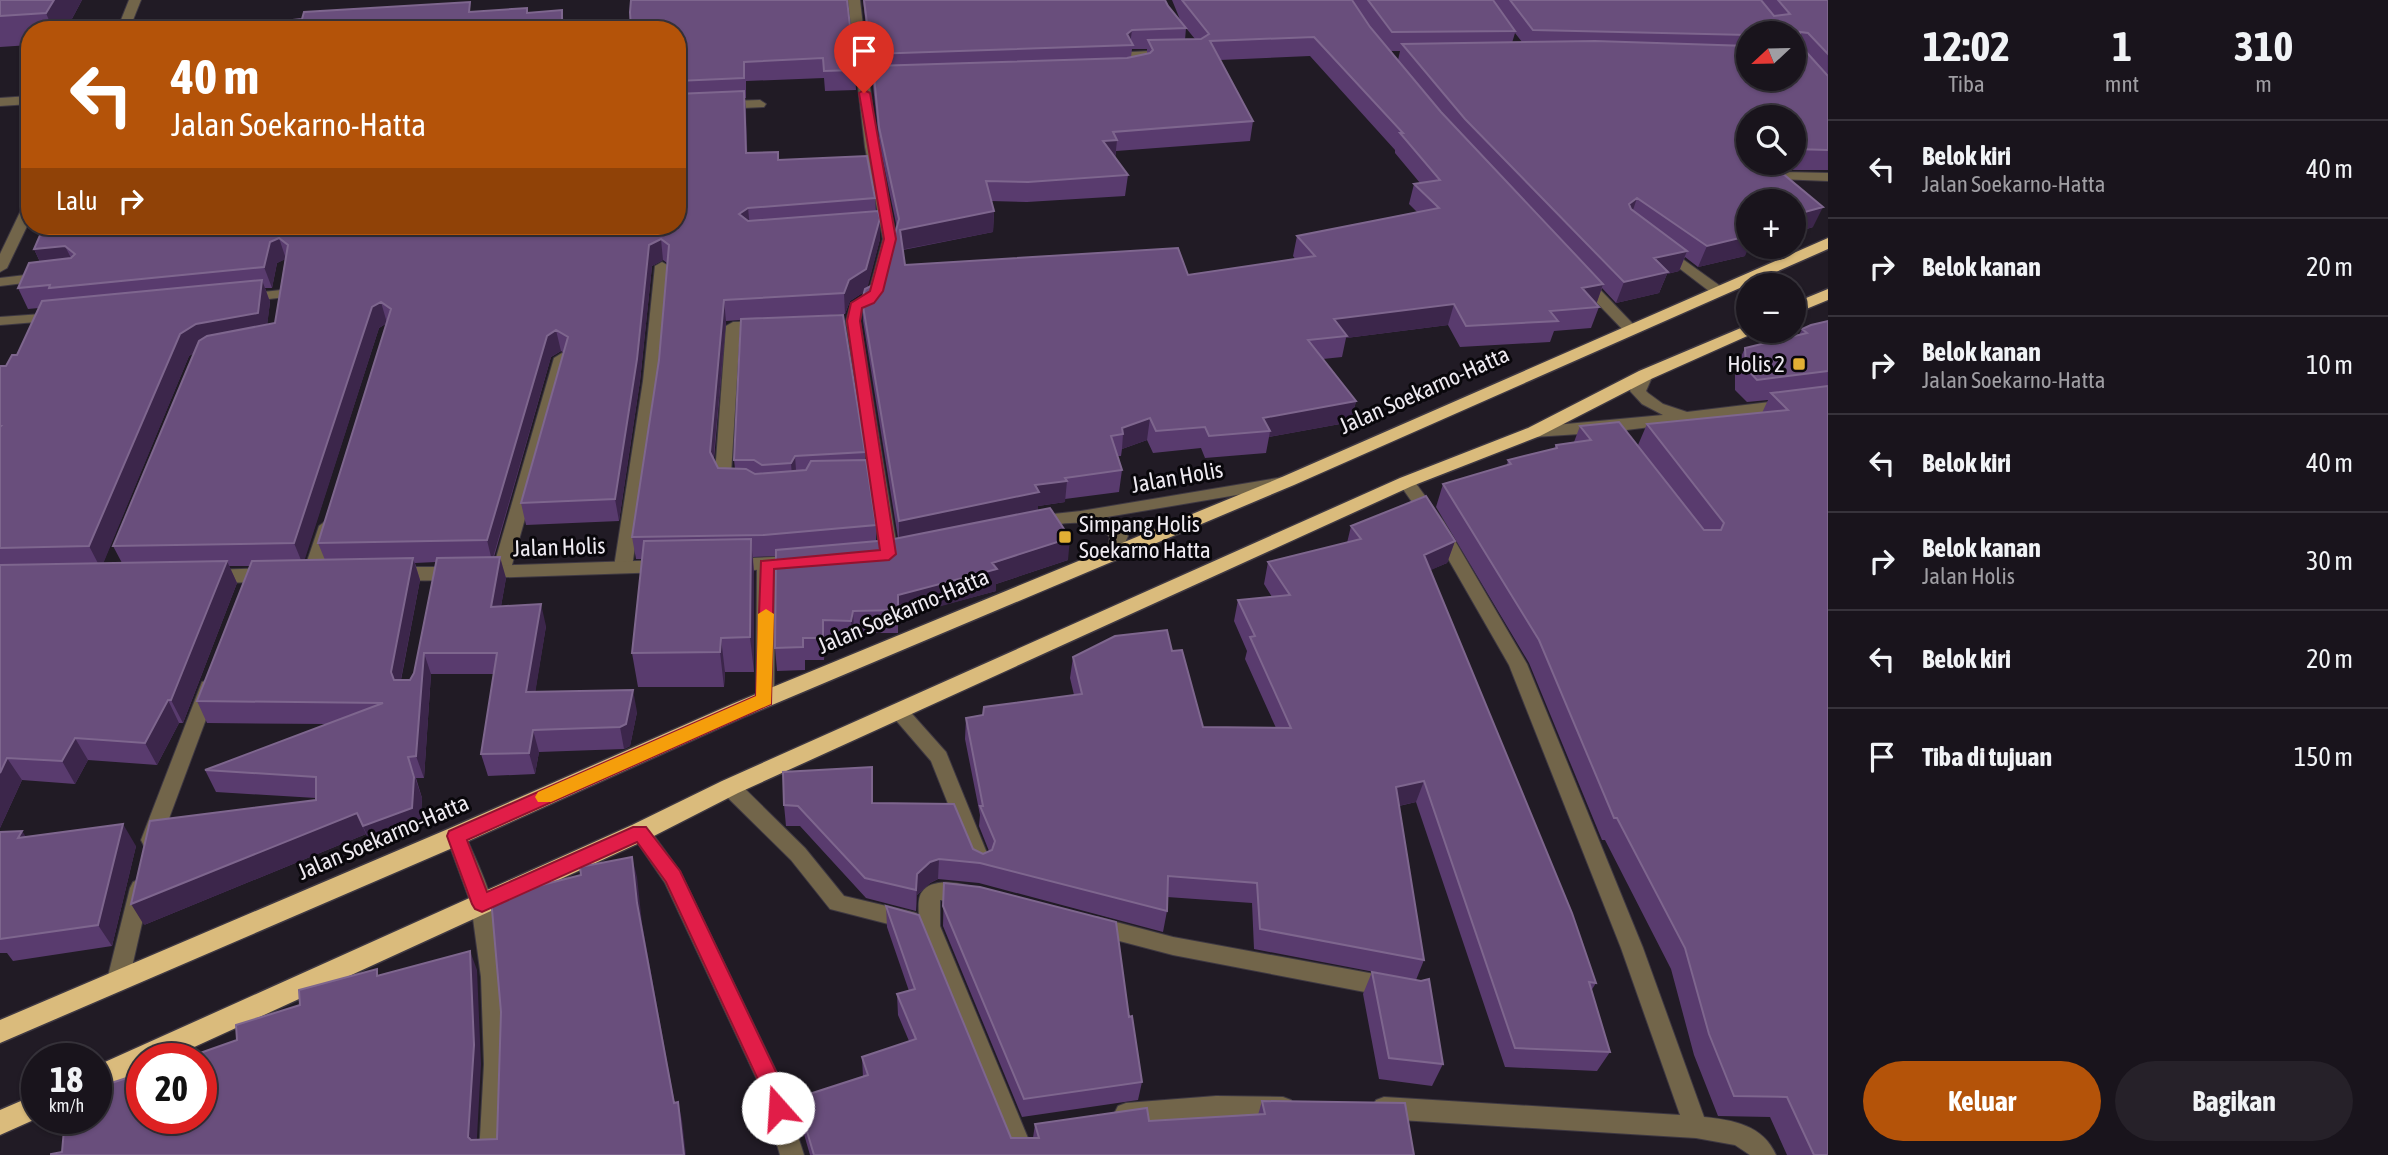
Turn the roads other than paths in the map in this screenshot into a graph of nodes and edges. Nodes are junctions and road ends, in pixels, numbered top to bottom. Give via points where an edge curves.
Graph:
1 (135, 0) edge
2 (854, 0) edge
3 (126, 21) edge
4 (1185, 53) edge
5 (1125, 71) edge
6 (21, 101) edge
7 (0, 102) edge
8 (760, 104) dead end
9 (686, 107) edge
10 (1783, 176) edge
11 (1828, 177) edge
12 (21, 225) edge
13 (1651, 241) edge
14 (1828, 243) edge
15 (1567, 264) edge
16 (662, 266) dead end
17 (0, 268) edge
18 (62, 275) edge
19 (284, 275) edge
20 (0, 282) edge
21 (1718, 291) junction
22 (1828, 294) edge
23 (228, 300) edge
24 (1806, 304) edge
25 (67, 316) edge
26 (0, 321) edge
27 (774, 325) edge
28 (1630, 330) junction
29 (1736, 335) edge
30 (562, 358) edge
31 (1645, 375) junction
32 (1828, 400) edge
33 (1686, 418) junction
34 (1610, 427) junction
35 (1534, 432) junction
36 (1624, 447) edge
37 (751, 481) edge
38 (1288, 481) junction
39 (1406, 482) junction
40 (332, 509) edge
41 (1073, 518) junction
42 (1013, 526) edge
43 (908, 551) edge
44 (821, 560) edge
45 (1100, 560) junction
46 (714, 565) edge
47 (766, 565) junction
48 (688, 566) edge
49 (623, 567) junction
50 (378, 572) edge
51 (501, 572) junction
52 (433, 573) junction
53 (252, 575) junction
54 (187, 576) edge
55 (431, 592) edge
56 (243, 600) edge
57 (219, 662) edge
58 (765, 699) junction
59 (898, 711) junction
60 (730, 787) junction
61 (640, 832) junction
62 (456, 836) junction
63 (981, 863) edge
64 (990, 898) edge
65 (482, 904) junction
66 (1073, 920) edge
67 (929, 926) junction
68 (118, 980) junction
69 (1412, 991) edge
70 (0, 1032) edge
71 (112, 1072) edge
72 (1312, 1108) edge
73 (1367, 1108) edge
74 (21, 1113) edge
75 (1104, 1117) edge
76 (0, 1123) edge
77 (1040, 1127) edge
78 (1696, 1127) junction
79 (1015, 1132) junction
80 (491, 1155) edge
81 (792, 1155) edge
82 (1023, 1155) edge
83 (1764, 1155) edge

1 - 3 street
2 - 43 street via 869,80 880,225 890,239 876,291 870,300 856,306 847,321 882,555
4 - 5 street via 1135,54 1142,69
6 - 7 street
8 - 9 street
10 - 11 street
12 - 17 street
13 - 21 street
14 - 21 highway, Jalan Soekarno-Hatta
15 - 28 street
16 - 49 street via 653,368
18 - 20 street
19 - 23 street via 280,300
21 - 28 highway, Jalan Soekarno-Hatta
22 - 24 highway
25 - 26 street
27 - 37 street via 733,326 723,474 727,482
28 - 38 highway, Jalan Soekarno-Hatta
29 - 31 highway
30 - 51 street
31 - 33 street via 1638,391 1644,400
31 - 35 highway
32 - 33 street
33 - 34 street
34 - 35 street
34 - 36 street
35 - 39 highway
38 - 41 street, Jalan Holis
38 - 45 highway, Jalan Soekarno-Hatta
39 - 59 highway
39 - 78 street via 1438,526 1518,664 1632,948
40 - 53 street via 319,573
41 - 42 street, Jalan Holis
41 - 45 street, Jalan Holis via 1101,520 1119,536 1111,554
44 - 47 street
45 - 58 highway, Jalan Soekarno-Hatta
46 - 47 street
47 - 58 street
48 - 49 street, Jalan Holis
49 - 51 street, Jalan Holis
50 - 52 street, Jalan Holis
51 - 52 street, Jalan Holis
52 - 55 street
53 - 54 street
53 - 56 street
57 - 68 street via 151,837
58 - 62 highway, Jalan Soekarno-Hatta
59 - 60 highway
59 - 63 street via 939,757
60 - 61 highway
60 - 67 street via 799,854 837,903
61 - 65 highway
61 - 81 street via 673,877 771,1085
62 - 65 street
62 - 68 highway, Jalan Soekarno-Hatta
64 - 67 street via 937,891 930,896
65 - 71 highway
65 - 80 street via 493,1014
66 - 69 street via 1173,946
67 - 79 street
68 - 70 highway, Jalan Soekarno-Hatta
72 - 75 street via 1216,1108
73 - 78 street
74 - 76 highway
77 - 79 street
78 - 83 street via 1746,1135
79 - 82 street

